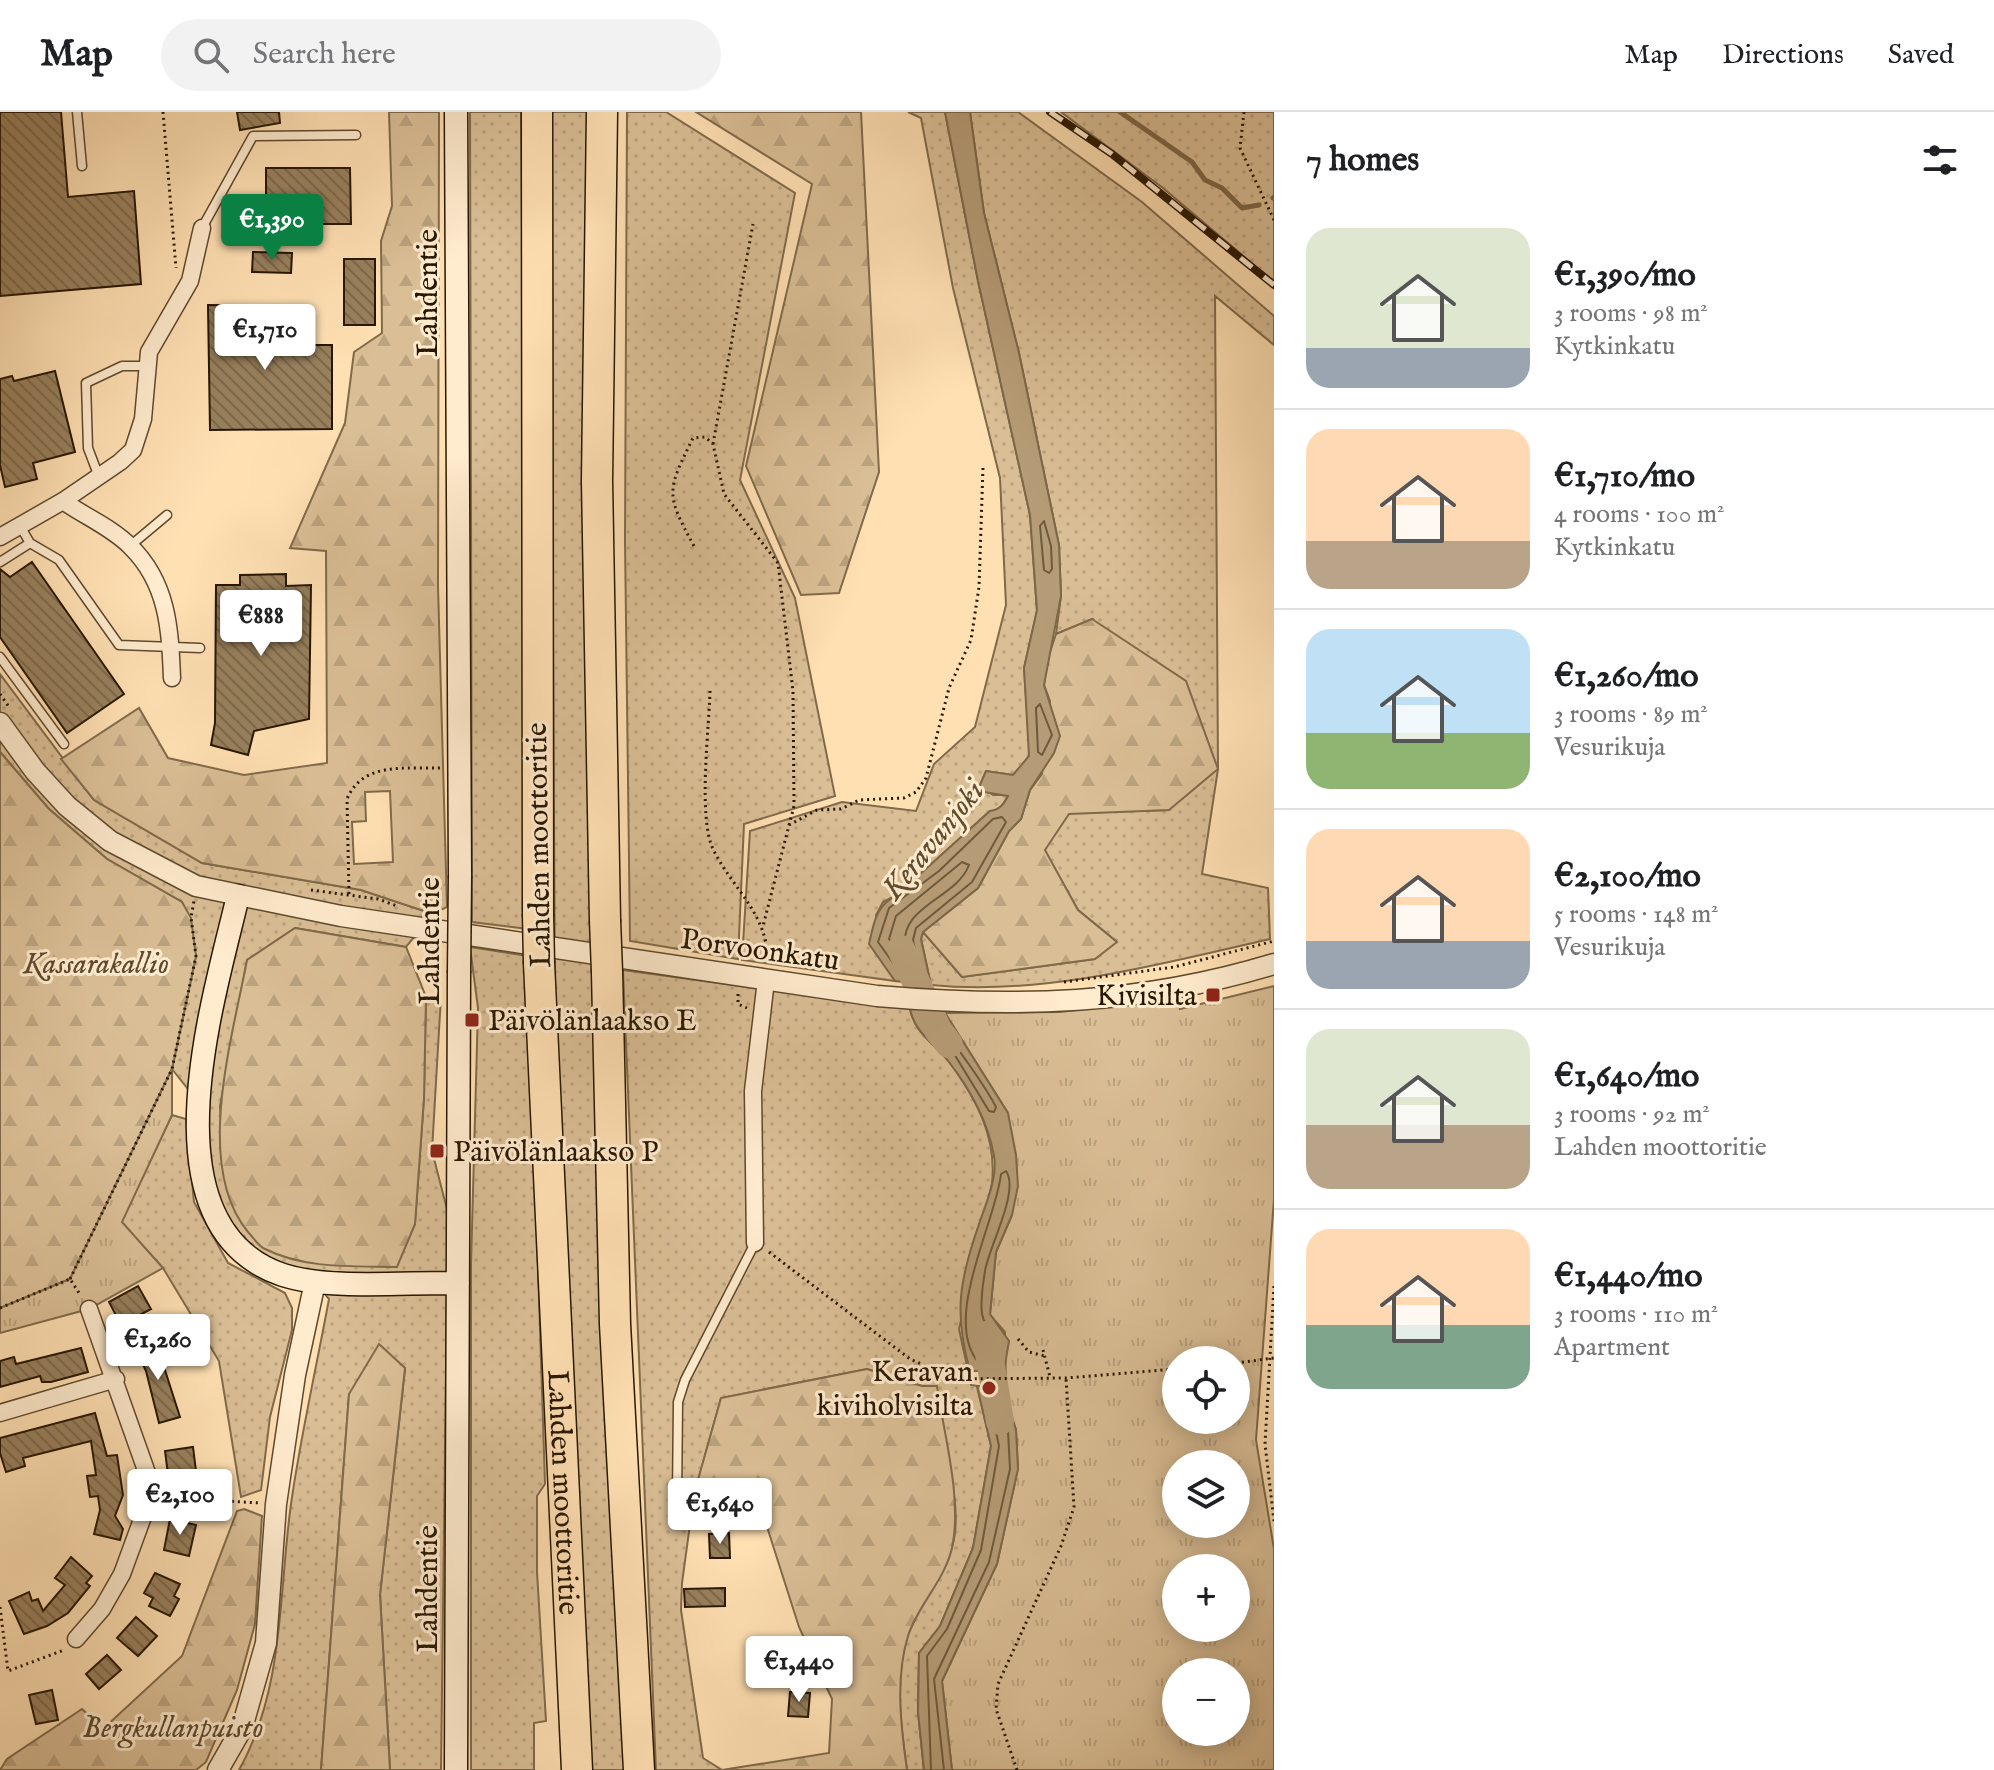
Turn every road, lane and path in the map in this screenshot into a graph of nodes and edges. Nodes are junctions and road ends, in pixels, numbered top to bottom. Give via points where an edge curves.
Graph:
1 (77, 112) edge
2 (163, 112) edge
3 (456, 112) edge
4 (537, 112) edge
5 (602, 112) edge
6 (1244, 112) edge
7 (356, 135) dead end
8 (82, 166) dead end
9 (1274, 220) edge
10 (753, 224) dead end
11 (202, 228) joint
12 (177, 278) dead end
13 (147, 366) junction
14 (713, 444) junction
15 (983, 467) dead end
16 (99, 477) junction
17 (63, 501) junction
18 (167, 515) dead end
19 (20, 526) junction
20 (0, 536) edge
21 (30, 543) junction
22 (130, 546) junction
23 (694, 546) dead end
24 (0, 562) edge
25 (170, 647) junction
26 (200, 648) dead end
27 (0, 657) edge
28 (172, 678) dead end
29 (710, 691) dead end
30 (0, 694) edge
31 (8, 720) edge
32 (64, 744) dead end
33 (459, 768) junction
34 (789, 825) junction
35 (196, 886) junction
36 (297, 889) dead end
37 (349, 894) junction
38 (238, 896) junction
39 (406, 909) dead end
40 (763, 926) junction
41 (1274, 941) edge
42 (768, 958) dead end
43 (1274, 964) edge
44 (766, 980) junction
45 (1052, 984) dead end
46 (755, 1243) junction
47 (70, 1279) junction
48 (315, 1282) junction
49 (458, 1283) junction
50 (1274, 1286) edge
51 (0, 1308) edge
52 (89, 1309) joint
53 (1018, 1339) dead end
54 (1043, 1350) dead end
55 (1045, 1356) junction
56 (1274, 1358) edge
57 (1267, 1360) junction
58 (1250, 1362) edge
59 (1162, 1370) edge
60 (1066, 1378) junction
61 (116, 1379) junction
62 (1051, 1379) junction
63 (0, 1413) edge
64 (145, 1496) junction
65 (677, 1499) dead end
66 (276, 1504) junction
67 (1274, 1521) edge
68 (0, 1607) edge
69 (76, 1639) joint
70 (218, 1770) edge
71 (456, 1770) edge
72 (577, 1770) edge
73 (639, 1770) edge
74 (1017, 1770) edge

1 - 8 lane
2 - 12 path
3 - 33 main road, Lahdentie
4 - 72 highway, Lahden moottoritie, bridge via 539,963
5 - 73 highway, Lahden moottoritie, bridge via 597,481 605,920 615,1324
6 - 9 path via 1240,148
7 - 11 lane via 253,136
10 - 14 path
11 - 13 street via 190,281 154,338
13 - 16 street via 140,434 133,450
13 - 16 lane via 122,366 86,383 88,448
14 - 23 path via 705,437 693,438 672,481 672,506
14 - 34 path via 724,494 778,563 793,691 794,806
15 - 34 path via 979,587 971,640 949,688 926,778 904,798 859,800 841,809 817,810
16 - 17 street
17 - 19 street
17 - 22 street
18 - 22 lane
19 - 20 street
19 - 21 lane
21 - 24 lane
21 - 25 lane via 59,560 119,645
22 - 25 street via 165,599
25 - 26 lane
25 - 28 street
27 - 32 lane
29 - 40 path via 706,817 713,848
30 - 31 path
31 - 35 street, Porvoonkatu via 35,771 67,806 110,841
33 - 37 path via 386,769 365,774 353,785 347,799
33 - 49 main road, Lahdentie, bridge
34 - 40 path
35 - 38 street, Porvoonkatu
35 - 47 path via 191,918 196,956 172,1069
36 - 37 path
37 - 39 path
38 - 44 street, Porvoonkatu
38 - 48 main road via 203,1050 199,1151 206,1189 233,1244 257,1264
40 - 42 path
41 - 45 path via 1174,967
43 - 44 street, Porvoonkatu via 1162,992 1053,1004 967,1004
44 - 46 street via 753,1091
46 - 62 path via 910,1359 955,1379
46 - 65 lane via 678,1402
47 - 51 path
47 - 52 path
48 - 49 main road
48 - 66 street
49 - 71 main road, Lahdentie
50 - 57 path
52 - 61 street
53 - 55 path via 1029,1352
54 - 55 path
55 - 62 path
56 - 57 path
57 - 58 path
57 - 67 path via 1265,1444
59 - 60 path
60 - 62 path
60 - 74 path via 1074,1507 998,1684 996,1709
61 - 63 street
61 - 64 street via 147,1473
64 - 66 path
64 - 69 street via 144,1514 122,1574
66 - 70 street via 264,1655 242,1728
68 - 69 path via 8,1671 62,1652

